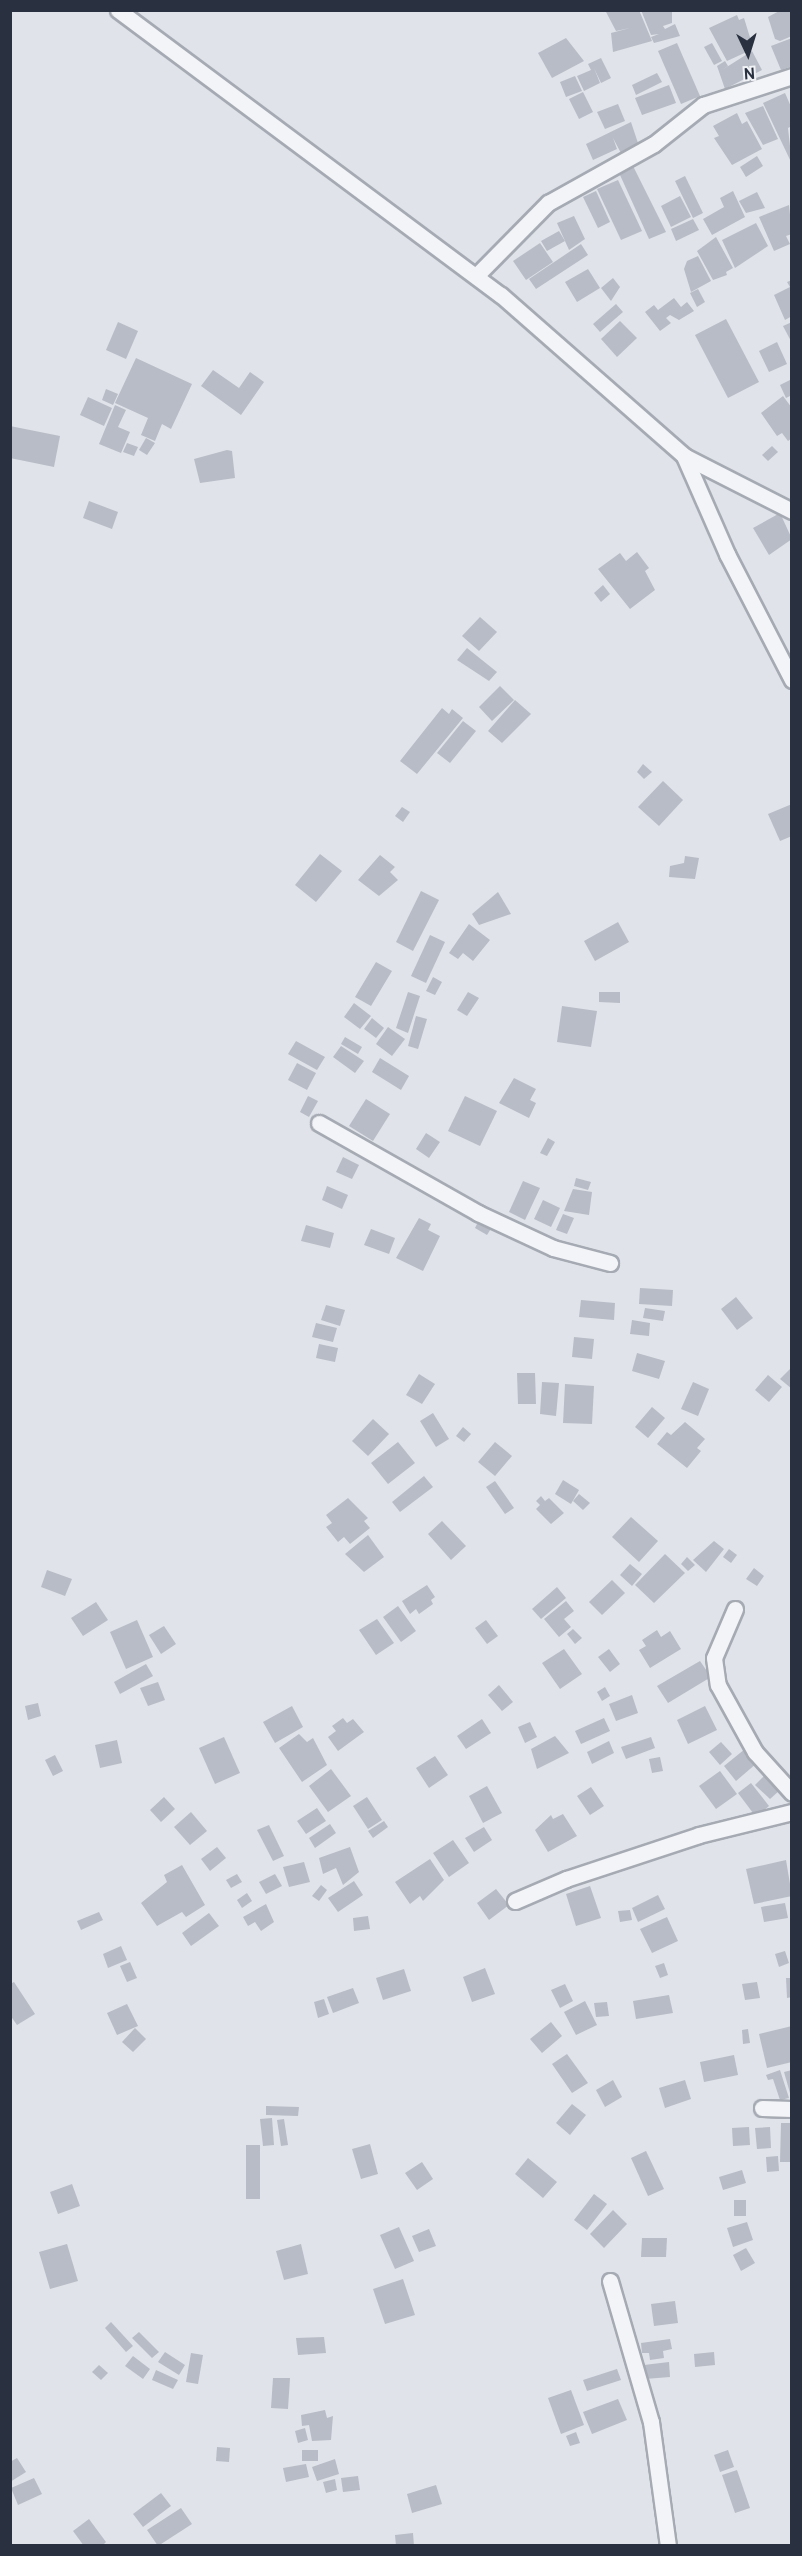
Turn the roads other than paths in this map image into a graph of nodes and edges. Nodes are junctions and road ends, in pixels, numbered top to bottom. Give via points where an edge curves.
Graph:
1 (118, 10) edge
2 (792, 76) edge
3 (477, 276) junction
4 (684, 456) junction
5 (792, 511) edge
6 (792, 680) edge
7 (319, 1123) dead end
8 (610, 1263) dead end
9 (735, 1609) dead end
10 (792, 1793) edge
11 (792, 1812) edge
12 (515, 1901) dead end
13 (762, 2108) dead end
14 (792, 2109) edge
15 (610, 2281) dead end
16 (668, 2546) edge

1 - 3 street
2 - 3 street via 703,105 654,144 548,203
3 - 4 street
4 - 5 street
4 - 6 street via 727,554
7 - 8 street via 478,1213 553,1248
9 - 10 street via 714,1658 718,1685 755,1752
11 - 12 street via 699,1835 566,1879
13 - 14 street
15 - 16 street via 651,2422

